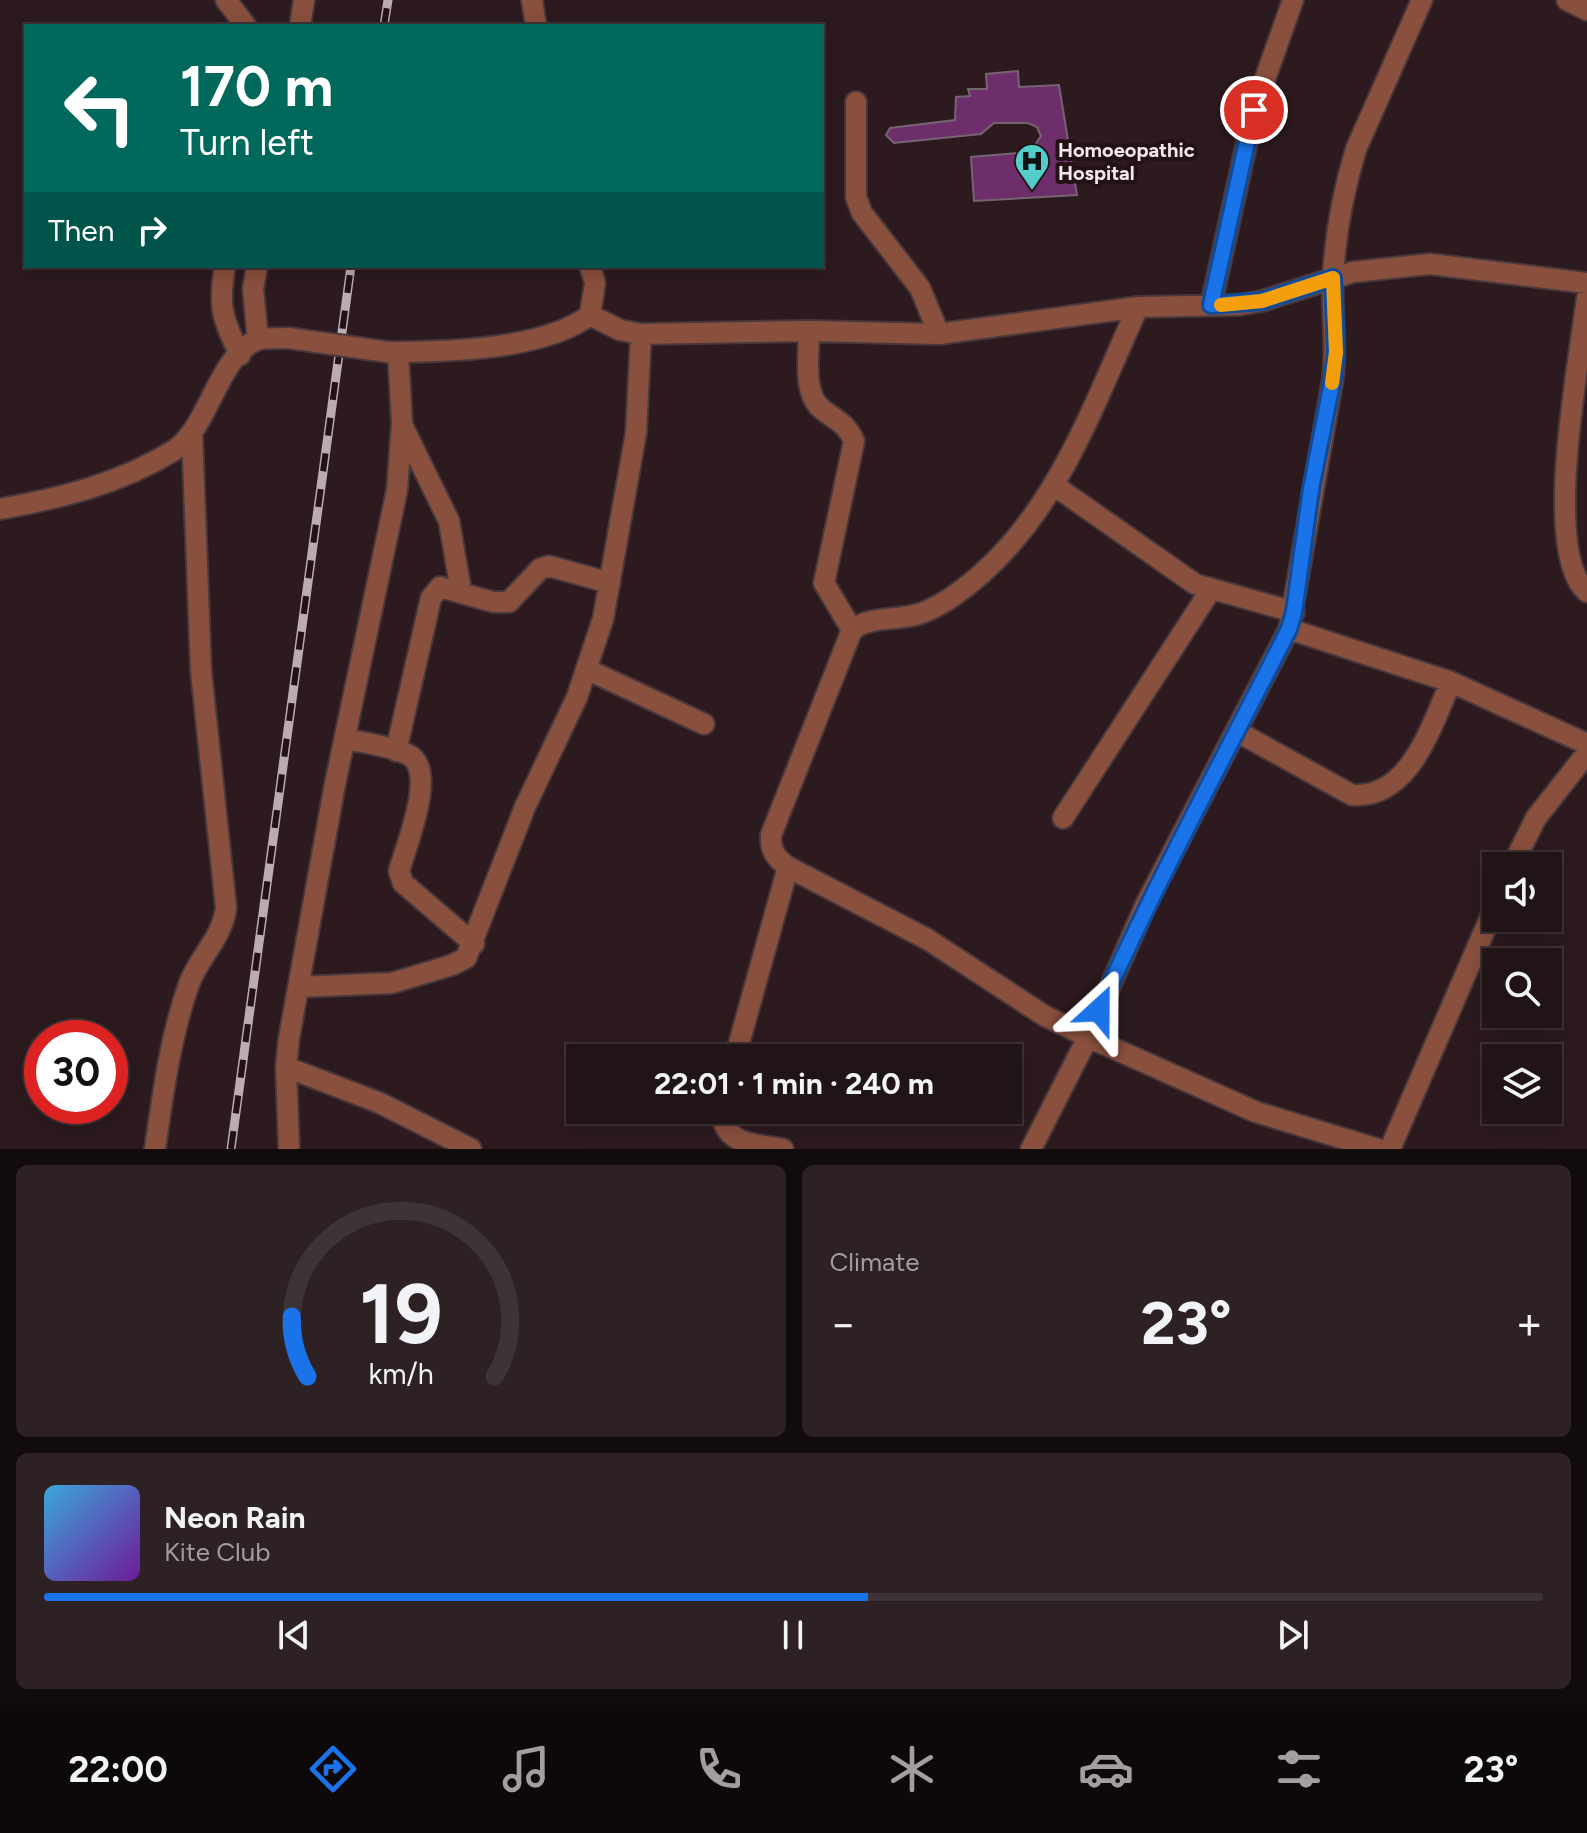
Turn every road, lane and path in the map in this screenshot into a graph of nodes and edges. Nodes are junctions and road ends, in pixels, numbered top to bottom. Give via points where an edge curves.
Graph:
1 (226, 0) edge
2 (304, 0) edge
3 (532, 0) edge
4 (1293, 0) edge
5 (1422, 0) edge
6 (1567, 0) edge
7 (1587, 10) edge
8 (244, 24) edge
9 (300, 24) edge
10 (536, 24) edge
11 (856, 102) dead end
12 (225, 268) edge
13 (257, 268) edge
14 (591, 268) edge
15 (1333, 278) junction
16 (1587, 283) edge
17 (1587, 298) edge
18 (1211, 305) junction
19 (1138, 307) junction
20 (590, 315) junction
21 (809, 331) junction
22 (641, 334) junction
23 (939, 334) junction
24 (258, 340) junction
25 (393, 352) junction
26 (240, 355) junction
27 (402, 423) junction
28 (192, 432) junction
29 (1055, 486) junction
30 (0, 509) edge
31 (610, 583) junction
32 (461, 591) junction
33 (1210, 591) junction
34 (1587, 592) edge
35 (1292, 620) junction
36 (852, 630) junction
37 (586, 669) junction
38 (1451, 682) junction
39 (704, 724) dead end
40 (1238, 732) junction
41 (346, 739) junction
42 (1587, 744) edge
43 (396, 751) junction
44 (1587, 753) edge
45 (1063, 818) dead end
46 (1519, 852) edge
47 (788, 867) junction
48 (1484, 932) edge
49 (474, 944) junction
50 (298, 987) junction
51 (1088, 1037) junction
52 (739, 1044) edge
53 (286, 1067) junction
54 (724, 1124) edge
55 (155, 1149) edge
56 (289, 1149) edge
57 (471, 1149) edge
58 (783, 1149) edge
59 (1031, 1149) edge
60 (1378, 1149) edge
61 (1390, 1149) edge

1 - 8 street
2 - 9 street
3 - 10 street
4 - 18 street via 1254,110
5 - 15 street via 1356,149
6 - 7 street
11 - 23 street via 856,197 862,213 920,288
12 - 26 street via 219,303
13 - 24 street via 253,289
14 - 20 street via 595,283
15 - 16 street via 1430,264
15 - 18 street via 1262,301
15 - 35 street via 1335,365
17 - 34 street via 1563,516 1569,564
18 - 19 street
19 - 23 street
19 - 29 street
20 - 22 street
20 - 25 street via 549,337 523,343
21 - 22 street
21 - 23 street
21 - 36 street via 811,396 820,409 849,428 854,441 824,583
22 - 31 street via 636,433
24 - 25 street, bridge via 288,338
24 - 26 street
25 - 27 street
26 - 28 street
27 - 32 street via 449,521
27 - 41 street via 397,490
28 - 30 street via 175,450 95,488
28 - 55 street via 201,671 226,907 224,925 189,981
29 - 33 street
29 - 36 street via 1016,541 951,597 913,616 862,622
31 - 32 street via 549,566 509,602
31 - 37 street
32 - 43 street via 440,587 431,598
33 - 35 street
33 - 45 street
35 - 38 street
35 - 40 street
36 - 47 street via 771,835 776,858
37 - 39 street
37 - 49 street via 525,807
38 - 40 street via 1413,762 1402,777 1368,796 1352,795
38 - 42 street
40 - 51 street via 1146,904
41 - 43 street
41 - 50 street
43 - 49 street via 419,762 422,774 399,871 403,883
44 - 46 street via 1536,818
47 - 51 street via 927,939 1045,1016
47 - 52 street
48 - 61 street
49 - 50 street via 466,958 402,981
50 - 53 street
51 - 59 street
51 - 60 street via 1256,1112
53 - 56 street
53 - 57 street via 380,1103
54 - 58 street via 731,1136

